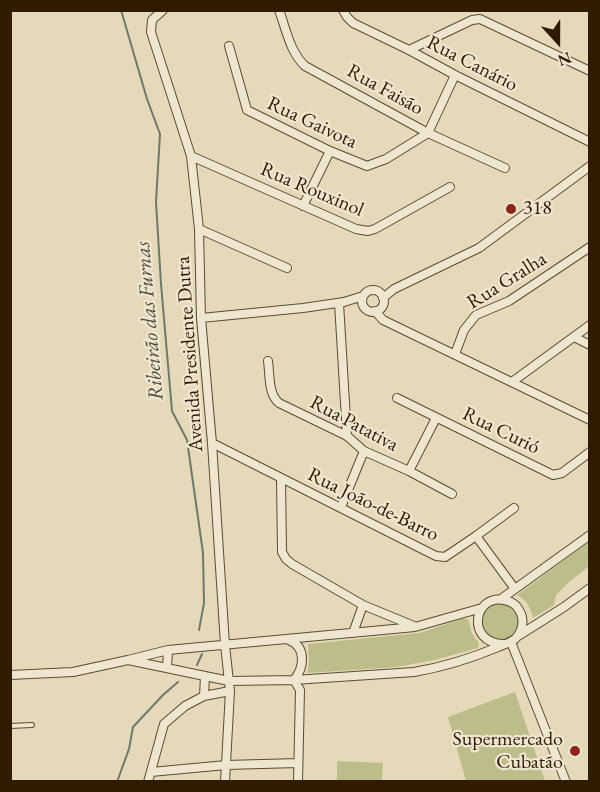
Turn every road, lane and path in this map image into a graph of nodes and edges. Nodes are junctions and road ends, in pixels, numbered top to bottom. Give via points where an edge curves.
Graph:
1 (163, 10) edge
2 (279, 10) edge
3 (343, 10) edge
4 (229, 46) dead end
5 (409, 50) junction
6 (590, 71) edge
7 (455, 75) junction
8 (428, 133) junction
9 (590, 142) edge
10 (330, 152) junction
11 (191, 156) junction
12 (590, 166) edge
13 (505, 168) dead end
14 (450, 187) dead end
15 (303, 206) junction
16 (199, 229) junction
17 (590, 247) edge
18 (286, 268) dead end
19 (372, 290) junction
20 (394, 290) junction
21 (363, 296) junction
22 (383, 301) junction
23 (341, 302) junction
24 (365, 308) junction
25 (375, 311) junction
26 (201, 318) junction
27 (383, 320) junction
28 (590, 325) edge
29 (574, 336) junction
30 (590, 345) edge
31 (455, 354) junction
32 (268, 361) dead end
33 (512, 382) junction
34 (397, 398) dead end
35 (436, 418) junction
36 (590, 420) edge
37 (347, 436) junction
38 (212, 443) junction
39 (364, 451) junction
40 (590, 452) edge
41 (409, 471) junction
42 (281, 478) junction
43 (452, 494) dead end
44 (341, 507) junction
45 (514, 508) dead end
46 (590, 535) edge
47 (476, 536) junction
48 (590, 588) edge
49 (515, 589) junction
50 (501, 599) junction
51 (363, 605) junction
52 (482, 608) junction
53 (415, 627) junction
54 (353, 633) junction
55 (288, 639) junction
56 (510, 641) junction
57 (225, 645) junction
58 (168, 650) junction
59 (128, 660) junction
60 (167, 668) junction
61 (10, 675) edge
62 (205, 676) junction
63 (294, 680) junction
64 (230, 681) junction
65 (230, 691) junction
66 (204, 696) junction
67 (32, 725) dead end
68 (10, 726) edge
69 (298, 763) junction
70 (226, 765) junction
71 (151, 772) junction
72 (148, 782) edge
73 (225, 782) edge
74 (298, 782) edge
75 (566, 782) edge

1 - 11 street, Avenida Presidente Dutra via 152,20 151,32
2 - 8 street, Rua Faisão via 294,52 305,66
3 - 5 street, Rua Canário via 353,23
4 - 10 street, Rua Gaivota via 247,110
5 - 6 street via 480,19
5 - 7 street, Rua Canário
7 - 8 street
7 - 9 street, Rua Canário
8 - 10 street, Rua Gaivota via 367,166
8 - 13 street, Rua Faisão
10 - 15 street
11 - 15 street, Rua Rouxinol
11 - 16 street, Avenida Presidente Dutra
12 - 20 street via 479,248
14 - 15 street, Rua Rouxinol via 368,231
16 - 18 street
16 - 26 street, Avenida Presidente Dutra
17 - 31 street, Rua Gralha via 509,301 476,315 464,330
19 - 20 street
19 - 21 street
19 - 22 street via 379,292
20 - 22 street
21 - 23 street
21 - 24 street
22 - 25 street
22 - 27 street
23 - 24 street
23 - 26 street
23 - 37 street
24 - 25 street
25 - 27 street
26 - 38 street, Avenida Presidente Dutra
27 - 31 street
28 - 29 street
29 - 30 street
29 - 33 street
31 - 33 street
32 - 37 street, Rua Patativa via 272,394 279,404
33 - 36 street
34 - 35 street, Rua Curió
35 - 40 street, Rua Curió via 553,474 562,473
35 - 41 street
37 - 39 street, Rua Patativa
38 - 42 street, Rua João-de-Barro
38 - 57 street, Avenida Presidente Dutra
39 - 41 street, Rua Patativa
39 - 44 street
41 - 43 street, Rua Patativa
42 - 44 street, Rua João-de-Barro
42 - 51 street via 282,552 286,559
44 - 47 street, Rua João-de-Barro via 436,556 445,557
45 - 47 street, Rua João-de-Barro
46 - 49 street
47 - 49 street
48 - 56 street
49 - 50 street
50 - 52 street
50 - 56 street via 514,604 522,616 521,630
51 - 53 street
51 - 54 street
52 - 53 street
52 - 56 street via 477,622 483,636 496,644
53 - 54 street
54 - 55 street
55 - 57 street
55 - 63 street via 302,656 300,673
56 - 63 street via 431,669
56 - 75 street
57 - 58 street
57 - 64 street, Avenida Presidente Dutra
58 - 59 street
58 - 60 street
59 - 60 street
59 - 61 street via 73,672
60 - 62 street
62 - 64 street
62 - 66 street
63 - 64 street
63 - 69 street via 300,690
64 - 65 street, Avenida Presidente Dutra
65 - 66 street
65 - 70 street, Avenida Presidente Dutra
66 - 71 street via 184,706 164,724
67 - 68 lane
69 - 70 street
69 - 74 street
70 - 71 street
70 - 73 street, Avenida Presidente Dutra
71 - 72 street

